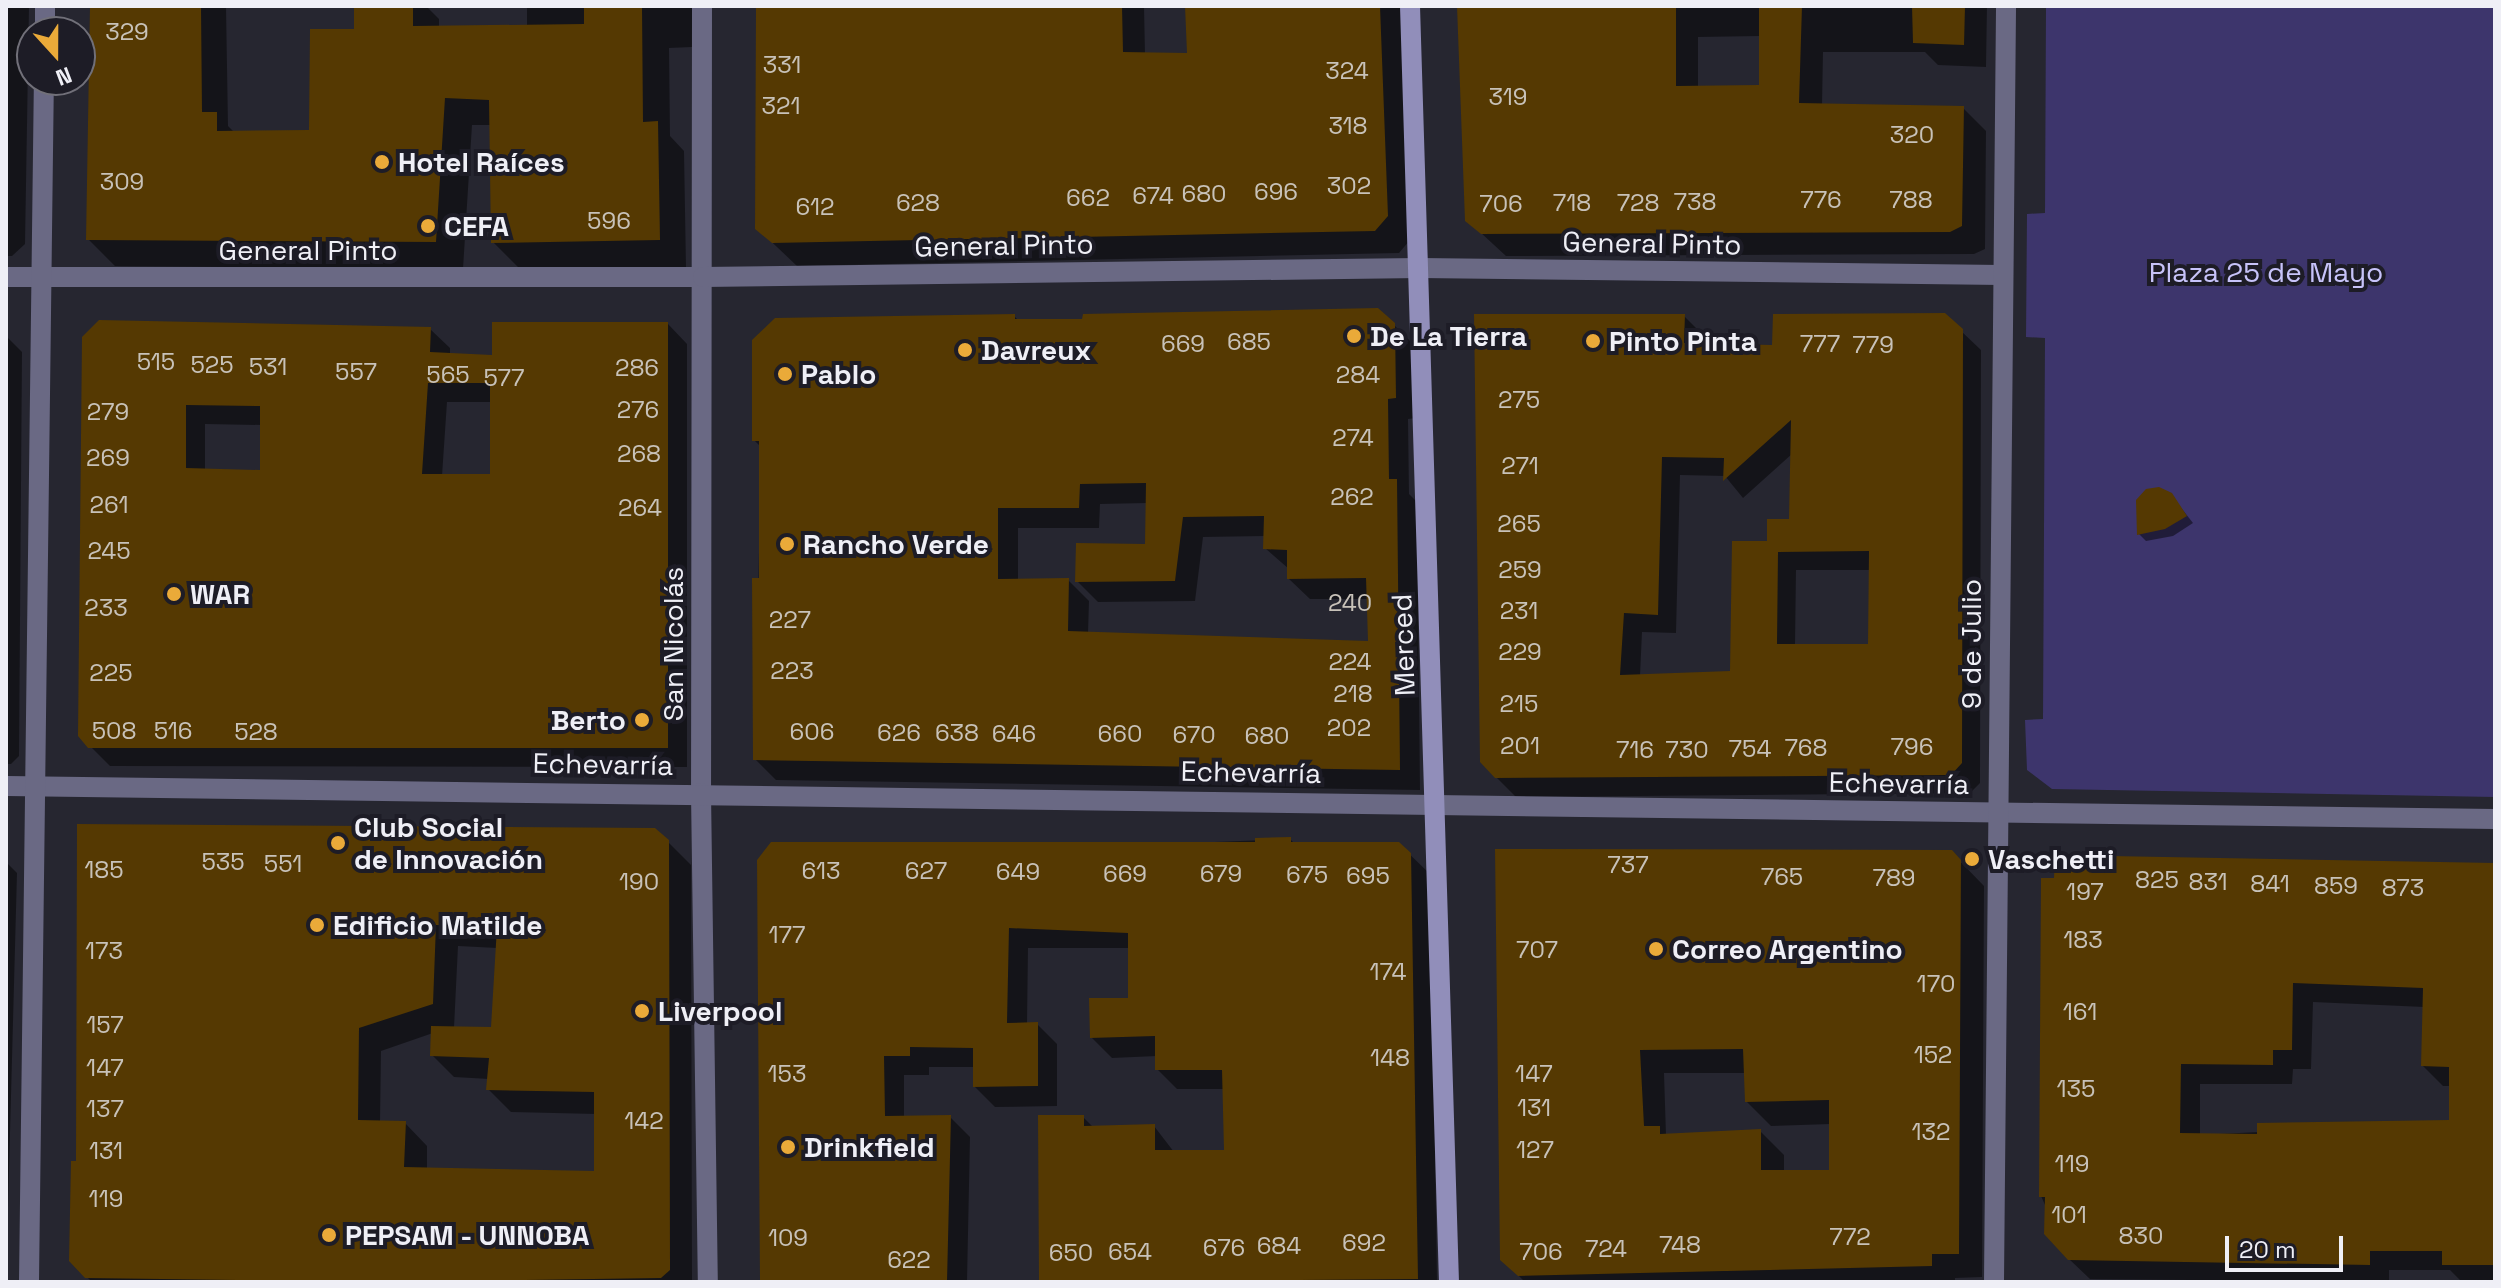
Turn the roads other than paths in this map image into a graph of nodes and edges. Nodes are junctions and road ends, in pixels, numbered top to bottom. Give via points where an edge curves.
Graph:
1 (702, 6) edge
2 (1410, 6) edge
3 (2006, 6) edge
4 (44, 96) edge
5 (1420, 268) junction
6 (2002, 275) junction
7 (6, 277) edge
8 (703, 277) junction
9 (42, 278) junction
10 (6, 786) edge
11 (37, 787) junction
12 (701, 793) junction
13 (1435, 802) junction
14 (1998, 813) junction
15 (2495, 819) edge
16 (29, 1282) edge
17 (708, 1282) edge
18 (1449, 1282) edge
19 (1994, 1282) edge

1 - 8 street, San Nicolás
2 - 5 street, Merced
3 - 6 street, 9 de Julio
4 - 9 street
5 - 6 street, General Pinto
5 - 8 street, General Pinto
5 - 13 street, Merced
6 - 14 street, 9 de Julio
7 - 9 street, General Pinto
8 - 9 street, General Pinto
8 - 12 street, San Nicolás
9 - 11 street
10 - 11 street, Echevarría
11 - 12 street, Echevarría
11 - 16 street
12 - 13 street, Echevarría
12 - 17 street, San Nicolás
13 - 14 street, Echevarría
13 - 18 street, Merced
14 - 15 street, Echevarría
14 - 19 street, 9 de Julio

